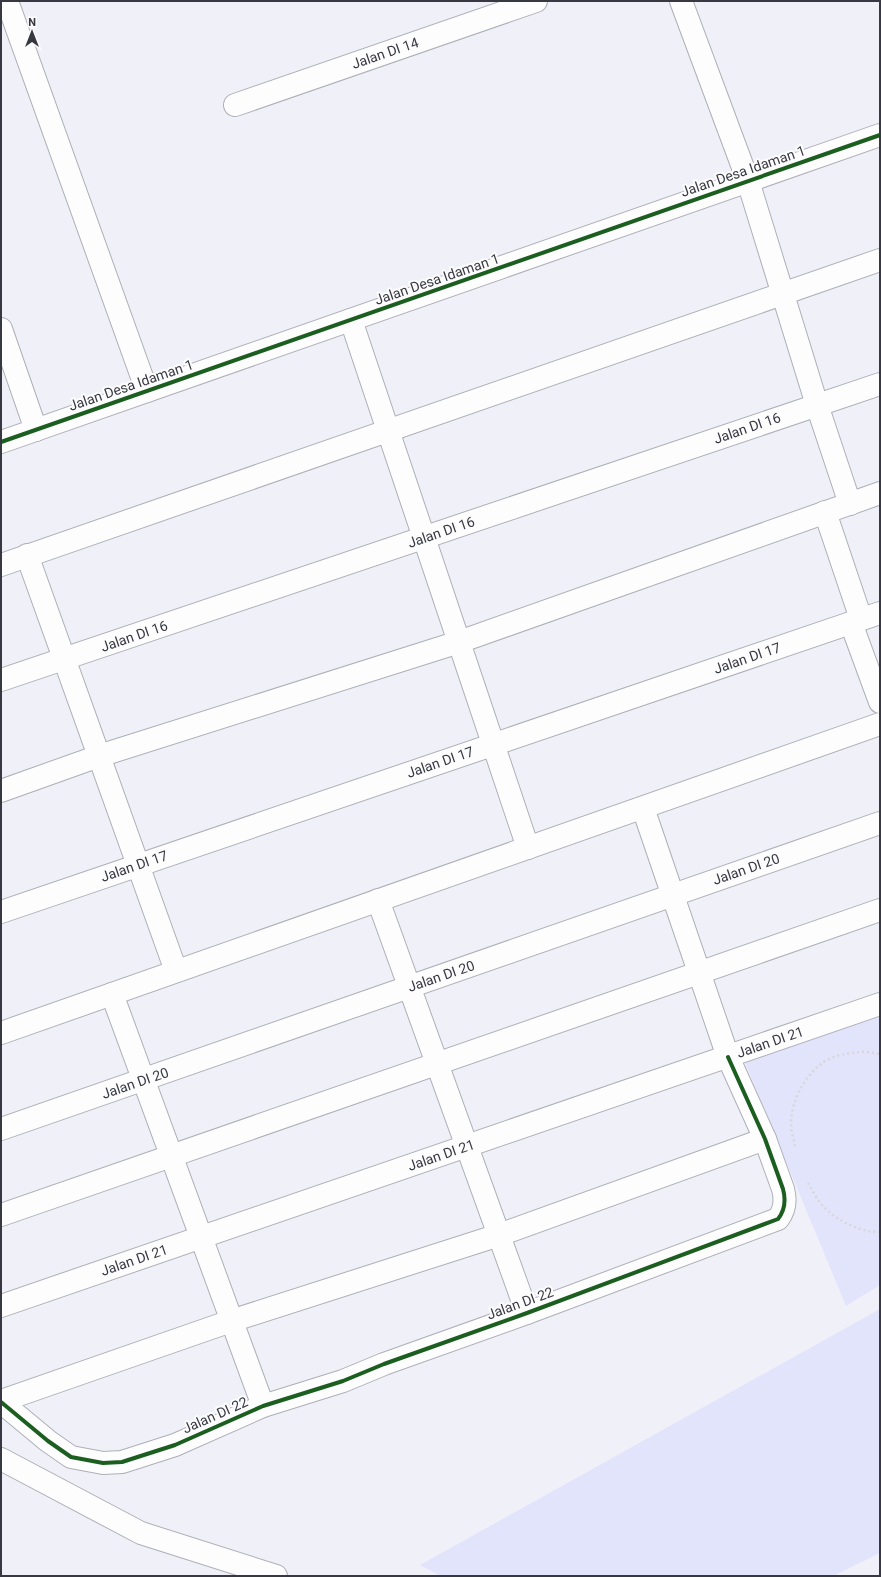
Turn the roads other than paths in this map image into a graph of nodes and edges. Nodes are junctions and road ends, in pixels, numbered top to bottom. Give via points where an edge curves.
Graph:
1 (7, 1) edge
2 (536, 1) edge
3 (680, 1) edge
4 (235, 105) dead end
5 (880, 135) edge
6 (748, 181) junction
7 (880, 260) edge
8 (783, 294) junction
9 (351, 320) junction
10 (1, 329) edge
11 (880, 384) edge
12 (147, 391) junction
13 (817, 405) junction
14 (36, 430) junction
15 (388, 430) junction
16 (1, 442) edge
17 (880, 493) edge
18 (850, 504) junction
19 (825, 512) junction
20 (424, 538) junction
21 (27, 556) junction
22 (1, 565) edge
23 (864, 618) edge
24 (459, 642) junction
25 (64, 659) junction
26 (1, 680) edge
27 (880, 702) edge
28 (880, 724) edge
29 (493, 744) junction
30 (99, 756) junction
31 (1, 791) edge
32 (643, 808) junction
33 (880, 823) edge
34 (528, 848) junction
35 (138, 865) junction
36 (673, 895) junction
37 (378, 900) junction
38 (880, 910) edge
39 (1, 912) edge
40 (176, 971) junction
41 (699, 973) junction
42 (410, 987) junction
43 (112, 994) junction
44 (880, 1004) edge
45 (1, 1033) edge
46 (728, 1057) junction
47 (437, 1064) junction
48 (143, 1080) junction
49 (1, 1129) edge
50 (765, 1139) junction
51 (467, 1146) junction
52 (171, 1156) junction
53 (1, 1215) edge
54 (499, 1234) junction
55 (201, 1237) junction
56 (1, 1306) edge
57 (527, 1313) junction
58 (232, 1321) junction
59 (1, 1402) edge
60 (263, 1406) junction
61 (1, 1459) edge
62 (276, 1576) edge

1 - 12 street
2 - 4 street, Jalan DI 14
3 - 6 street
5 - 6 street, Jalan Desa Idaman 1
6 - 8 street
6 - 9 street, Jalan Desa Idaman 1
7 - 8 street
8 - 13 street
8 - 15 street
9 - 12 street, Jalan Desa Idaman 1
9 - 15 street
10 - 14 street
11 - 13 street, Jalan DI 16
12 - 14 street, Jalan Desa Idaman 1
13 - 18 street
13 - 20 street, Jalan DI 16
14 - 16 street, Jalan Desa Idaman 1
15 - 20 street
15 - 21 street
17 - 18 street
18 - 19 street
19 - 23 street
19 - 24 street
20 - 24 street
20 - 25 street, Jalan DI 16
21 - 22 street
21 - 25 street
23 - 27 street
23 - 29 street, Jalan DI 17
24 - 29 street
24 - 30 street
25 - 26 street, Jalan DI 16
25 - 30 street
28 - 32 street
29 - 34 street
29 - 35 street, Jalan DI 17
30 - 31 street
30 - 35 street
32 - 34 street
32 - 36 street, Jalan DI 22
33 - 36 street, Jalan DI 20
34 - 37 street
35 - 39 street, Jalan DI 17
35 - 40 street
36 - 41 street, Jalan DI 22
36 - 42 street, Jalan DI 20
37 - 40 street
37 - 42 street
38 - 41 street
40 - 43 street
41 - 46 street, Jalan DI 22
41 - 47 street
42 - 47 street
42 - 48 street, Jalan DI 20
43 - 45 street
43 - 48 street
44 - 46 street, Jalan DI 21
46 - 50 street, Jalan DI 22
46 - 51 street, Jalan DI 21
47 - 51 street
47 - 52 street
48 - 49 street, Jalan DI 20
48 - 52 street
50 - 54 street
50 - 57 street, Jalan DI 22 via 785,1197 782,1214 778,1219
51 - 54 street
51 - 55 street, Jalan DI 21
52 - 53 street
52 - 55 street
54 - 57 street
54 - 58 street
55 - 56 street, Jalan DI 21
55 - 58 street
57 - 60 street, Jalan DI 22 via 384,1364 344,1381
58 - 59 street
58 - 60 street
59 - 60 street, Jalan DI 22 via 71,1457 103,1463 122,1462 161,1450
61 - 62 street via 141,1533

